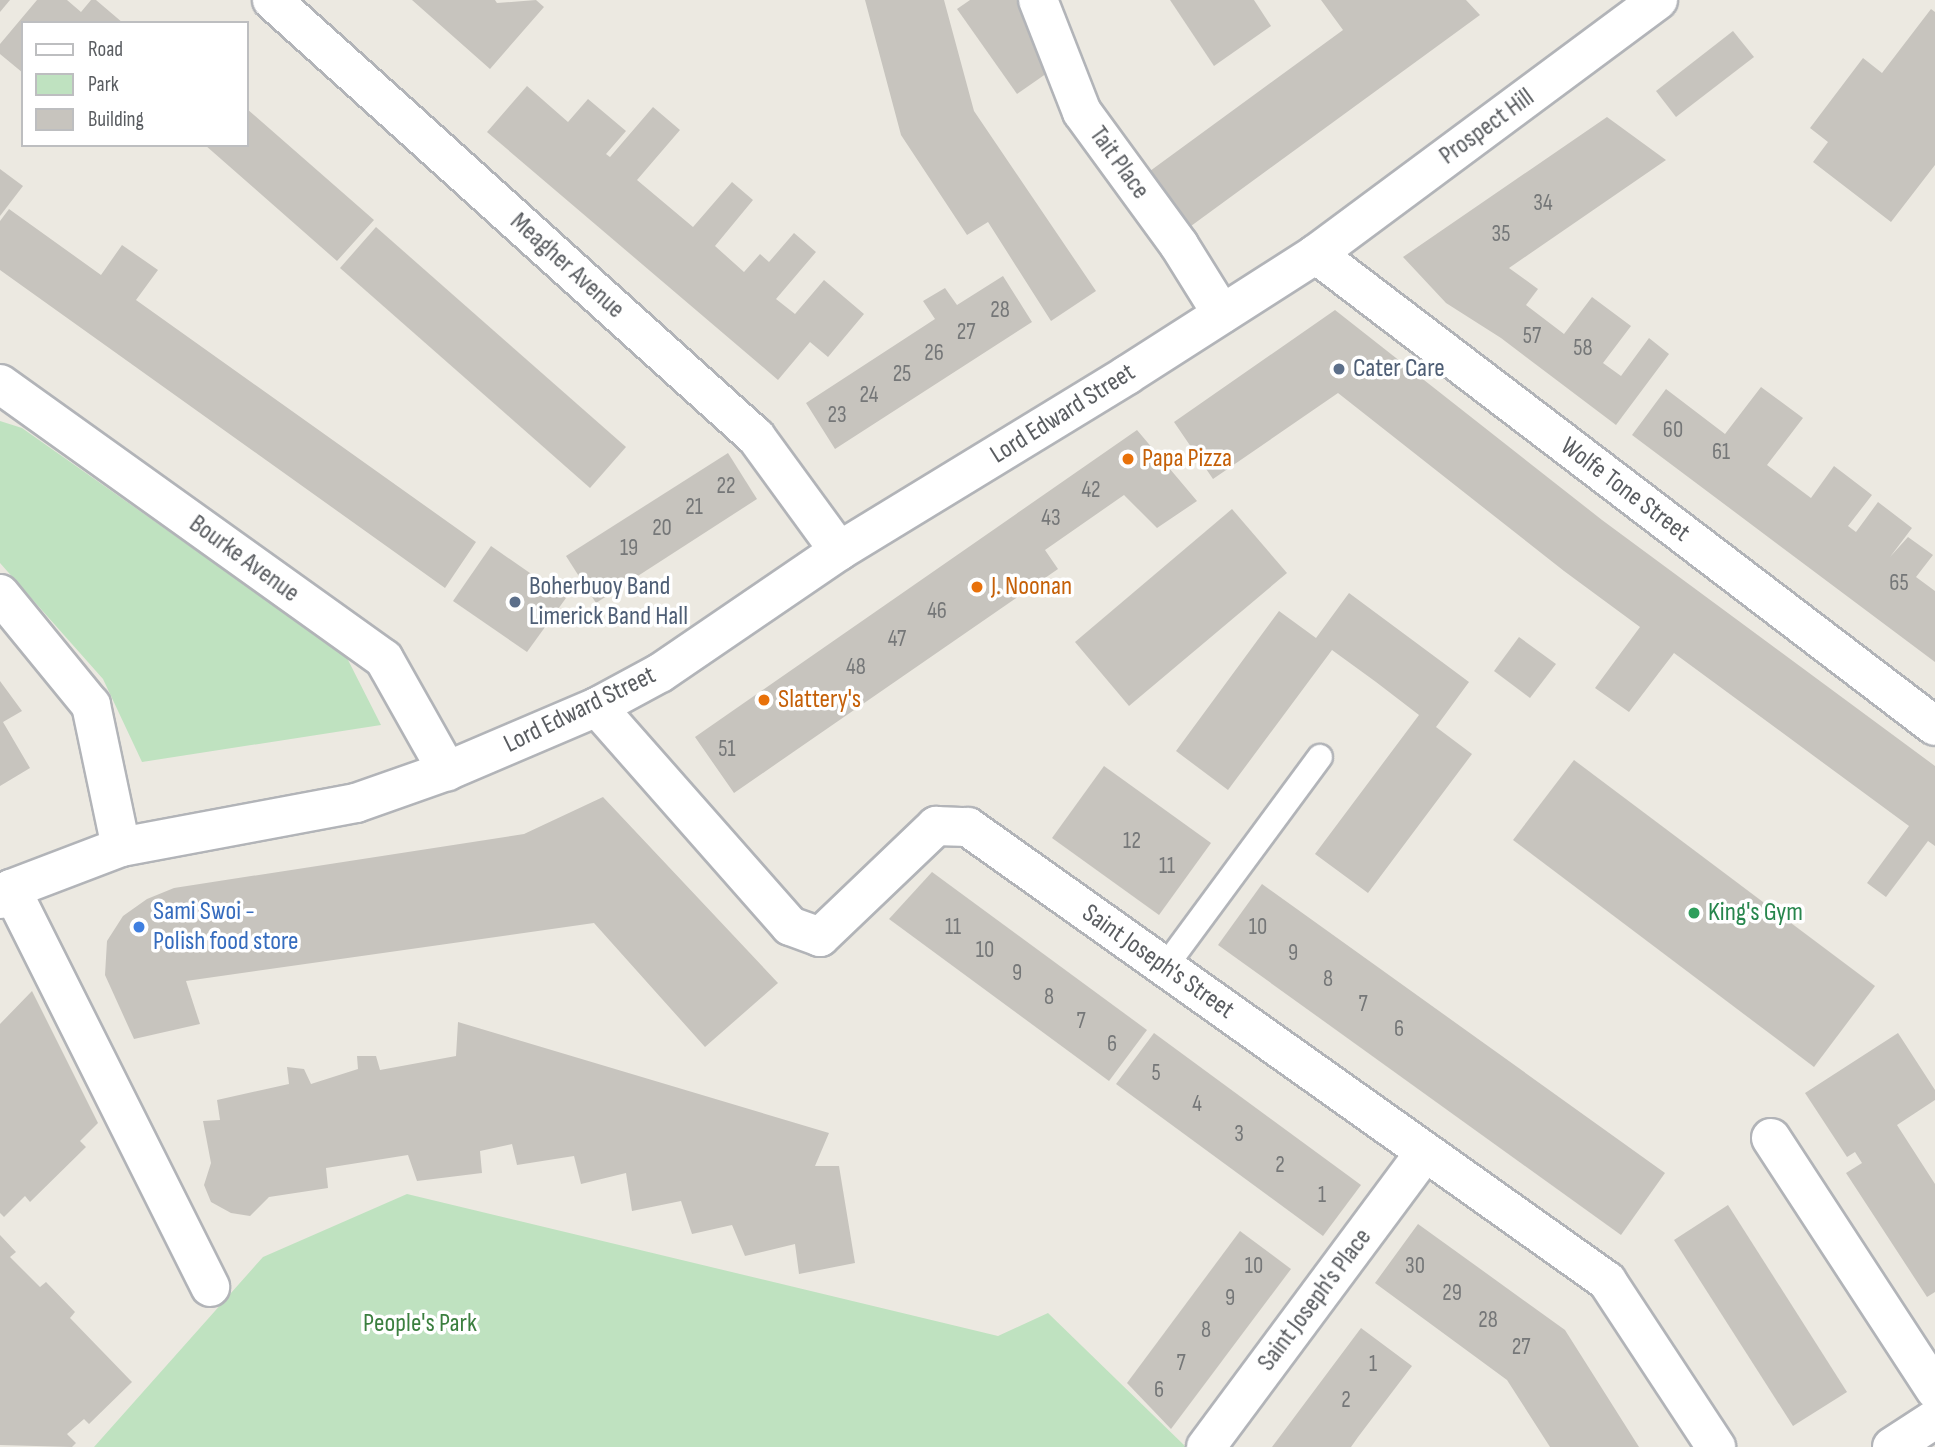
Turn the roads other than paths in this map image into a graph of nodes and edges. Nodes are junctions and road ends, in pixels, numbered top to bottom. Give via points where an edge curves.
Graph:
1 (272, 0) edge
2 (1038, 0) edge
3 (1658, 0) edge
4 (1316, 254) junction
5 (1222, 314) junction
6 (0, 384) edge
7 (839, 551) junction
8 (0, 594) edge
9 (597, 707) junction
10 (1935, 726) edge
11 (1320, 757) dead end
12 (447, 771) junction
13 (121, 847) junction
14 (6, 894) edge
15 (1165, 967) junction
16 (1771, 1138) dead end
17 (1425, 1152) junction
18 (210, 1287) dead end
19 (1935, 1390) edge
20 (1935, 1419) edge
21 (1206, 1447) edge
22 (1716, 1447) edge
23 (1892, 1447) edge

1 - 7 street, Meagher Avenue via 756,437
2 - 5 street, Tait Place via 1082,112 1179,245
3 - 4 street, Prospect Hill
4 - 5 street, Lord Edward Street
4 - 10 street, Wolfe Tone Street
5 - 7 street, Lord Edward Street
6 - 12 street, Bourke Avenue via 384,659
7 - 9 street, Lord Edward Street via 660,673
8 - 13 street via 91,705
9 - 12 street, Lord Edward Street
9 - 15 street, Saint Joseph's Street via 790,926 820,937 936,825 968,827
11 - 15 lane
12 - 13 street, Lord Edward Street via 356,803
13 - 14 street, Lord Edward Street
14 - 18 street
15 - 17 street, Saint Joseph's Street
16 - 19 street
17 - 21 street, Saint Joseph's Place
17 - 22 street, Saint Joseph's Street via 1607,1281
20 - 23 street

